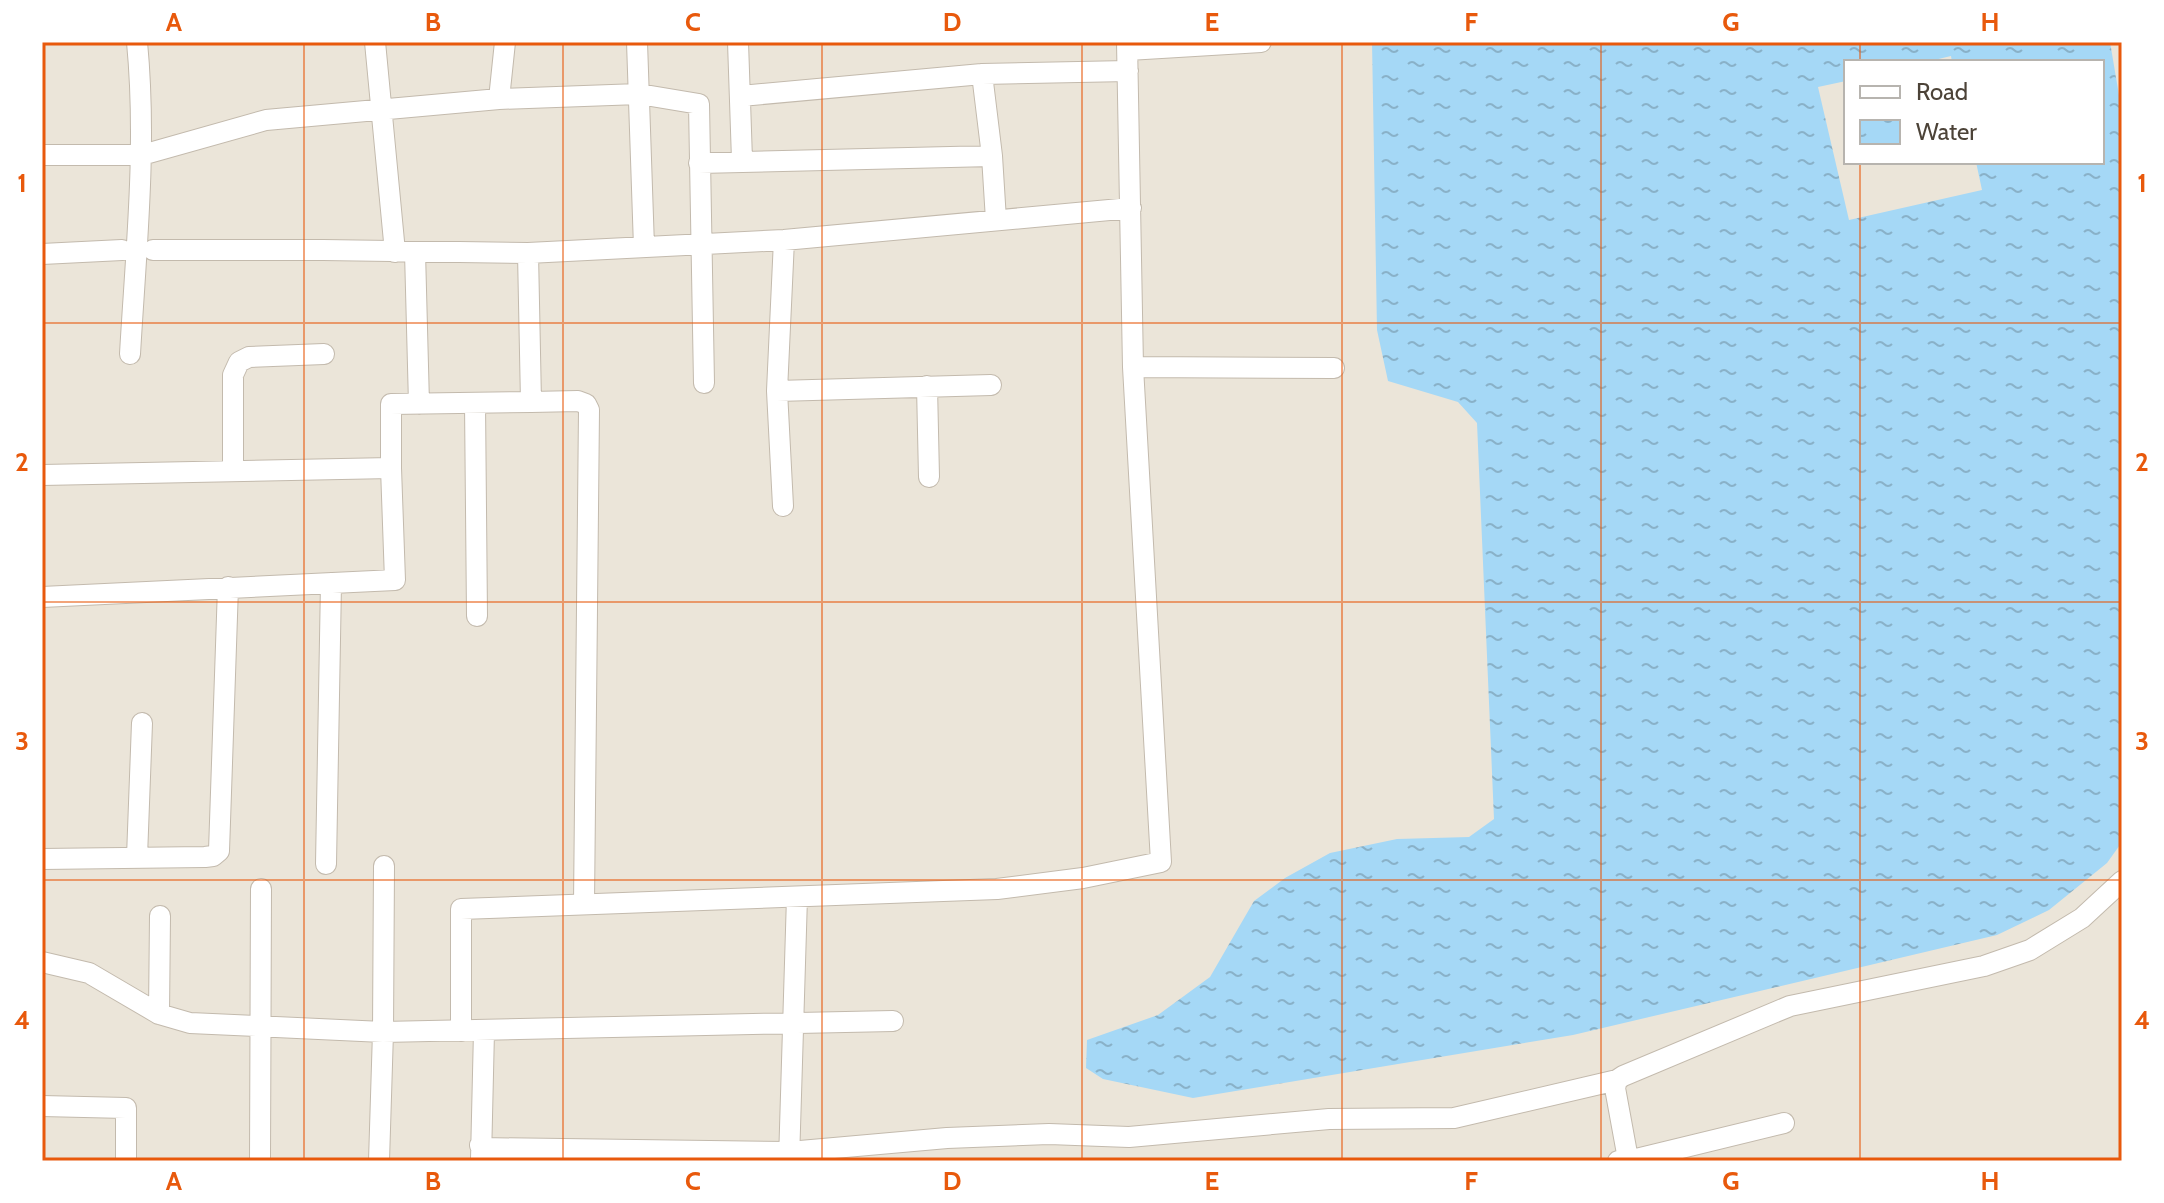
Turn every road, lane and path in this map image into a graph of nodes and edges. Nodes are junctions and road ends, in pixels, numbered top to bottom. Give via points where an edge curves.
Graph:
1 (137, 42) edge
2 (375, 42) edge
3 (505, 42) edge
4 (637, 42) edge
5 (738, 42) edge
6 (1261, 42) edge
7 (1128, 54) edge
8 (982, 74) junction
9 (639, 94) junction
10 (741, 96) junction
11 (499, 99) junction
12 (383, 108) junction
13 (42, 155) edge
14 (142, 155) junction
15 (992, 156) junction
16 (742, 160) junction
17 (699, 163) junction
18 (1131, 208) junction
19 (996, 220) junction
20 (784, 240) junction
21 (700, 244) junction
22 (644, 247) junction
23 (122, 250) dead end
24 (153, 250) dead end
25 (405, 252) junction
26 (528, 253) junction
27 (42, 254) edge
28 (130, 354) dead end
29 (324, 354) dead end
30 (1133, 367) junction
31 (1334, 368) dead end
32 (704, 383) dead end
33 (991, 385) dead end
34 (927, 386) junction
35 (777, 391) junction
36 (531, 402) junction
37 (475, 403) junction
38 (419, 404) junction
39 (391, 468) junction
40 (233, 471) junction
41 (42, 475) edge
42 (929, 477) dead end
43 (783, 506) dead end
44 (331, 583) junction
45 (228, 587) junction
46 (42, 597) edge
47 (477, 616) dead end
48 (142, 723) dead end
49 (137, 857) junction
50 (42, 859) edge
51 (326, 864) dead end
52 (384, 866) dead end
53 (2122, 881) edge
54 (261, 889) dead end
55 (797, 897) junction
56 (584, 904) junction
57 (160, 916) dead end
58 (42, 962) edge
59 (159, 1014) junction
60 (893, 1021) dead end
61 (792, 1025) junction
62 (259, 1028) junction
63 (461, 1031) junction
64 (484, 1031) junction
65 (383, 1032) junction
66 (1617, 1080) junction
67 (42, 1106) edge
68 (1784, 1123) dead end
69 (481, 1151) edge
70 (789, 1156) edge
71 (1625, 1160) edge
72 (126, 1161) edge
73 (260, 1161) edge
74 (379, 1161) edge

1 - 14 street
2 - 12 street
3 - 11 street
4 - 9 street
5 - 10 street
6 - 7 street
7 - 8 street
7 - 18 street
8 - 10 street
8 - 15 street
9 - 11 street
9 - 17 street via 699,104
9 - 22 street
10 - 16 street
11 - 12 street
12 - 14 street via 266,120
12 - 25 street
13 - 14 street
14 - 28 street
15 - 16 street
15 - 19 street
16 - 17 street
17 - 21 street
18 - 19 street
18 - 30 street
19 - 20 street
20 - 21 street
20 - 35 street
21 - 22 street
21 - 32 street
22 - 26 street
23 - 27 street
24 - 25 street
25 - 26 street
25 - 38 street
26 - 36 street
29 - 40 street via 249,357 239,362 233,375
30 - 31 street
30 - 55 street via 1161,862 997,889
33 - 34 street
34 - 35 street
34 - 42 street
35 - 43 street
36 - 37 street
36 - 56 street via 578,401 589,410
37 - 38 street
37 - 47 street
38 - 39 street via 391,404
39 - 40 street
39 - 44 street via 395,580
40 - 41 street
44 - 45 street
44 - 51 street
45 - 46 street
45 - 49 street via 220,848 205,857
48 - 49 street
49 - 50 street
52 - 65 street
53 - 66 street via 2082,918 2030,950 1984,966 1790,1006
54 - 62 street
55 - 56 street
55 - 61 street
56 - 63 street via 461,909
57 - 59 street
58 - 59 street via 89,973
59 - 62 street via 199,1024
60 - 61 street
61 - 64 street
61 - 70 street
62 - 65 street
62 - 73 street
63 - 64 street
63 - 65 street
64 - 69 street
65 - 74 street
66 - 70 street via 1454,1118 1329,1119 1129,1137 947,1138
66 - 71 street
67 - 72 street via 126,1108
68 - 71 street
69 - 70 street

